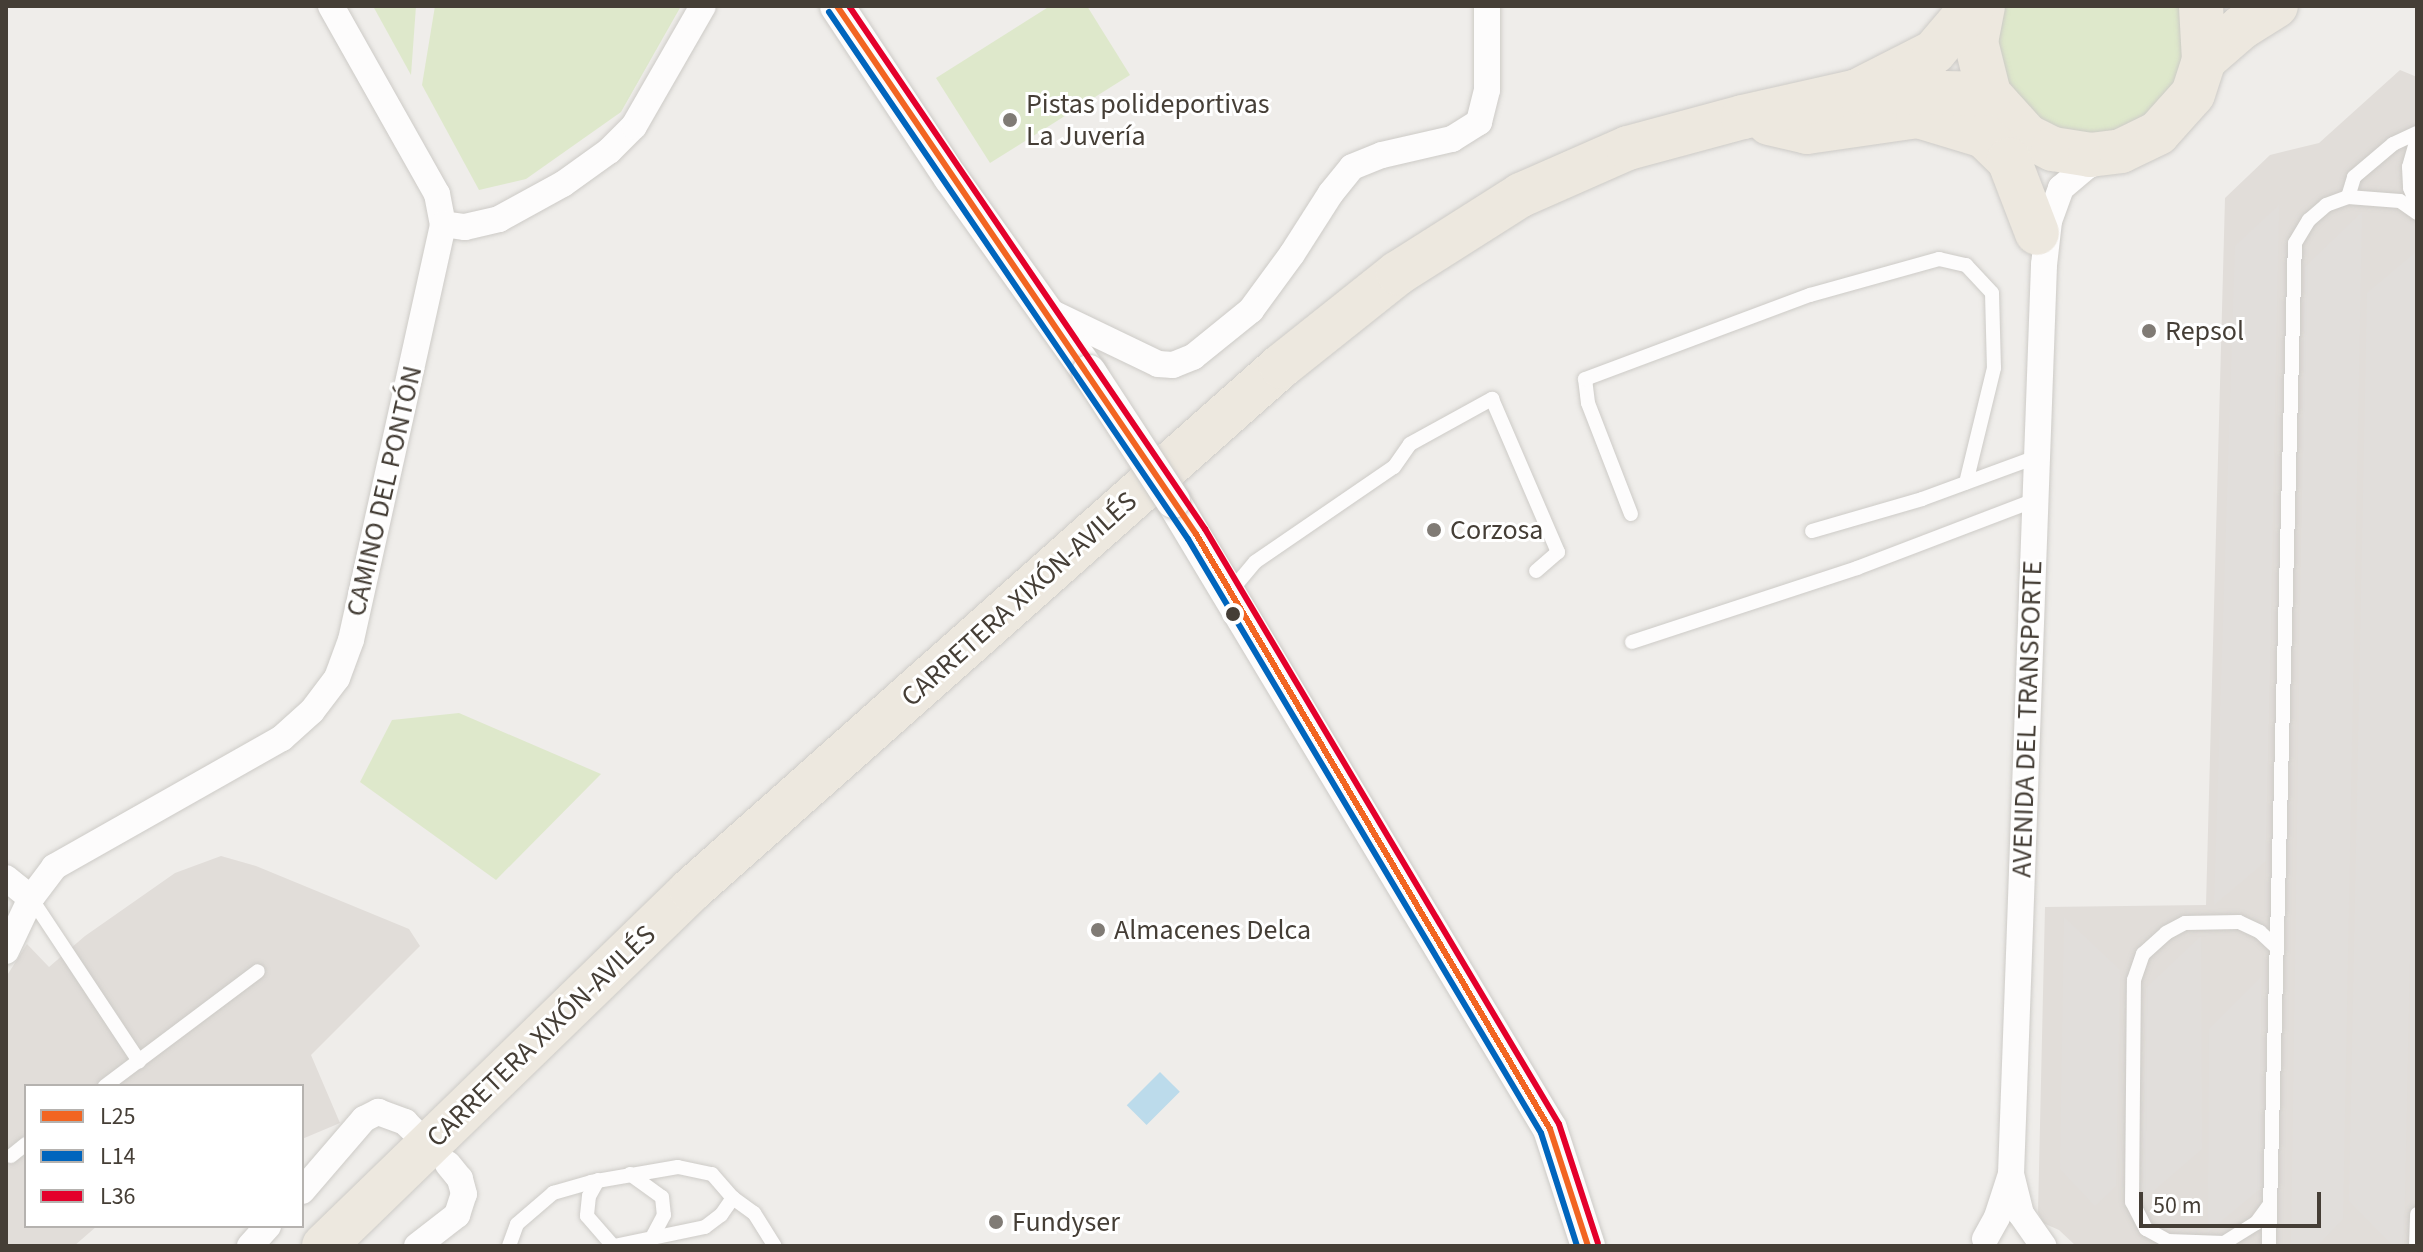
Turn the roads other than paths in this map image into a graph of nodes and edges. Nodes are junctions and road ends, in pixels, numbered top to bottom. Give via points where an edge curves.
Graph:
1 (331, 6) edge
2 (703, 6) edge
3 (837, 6) edge
4 (1487, 6) edge
5 (1973, 6) edge
6 (1983, 6) edge
7 (2201, 6) edge
8 (2276, 6) edge
9 (2204, 60) junction
10 (1857, 91) junction
11 (1989, 94) junction
12 (1743, 117) junction
13 (2027, 136) junction
14 (2417, 136) edge
15 (2121, 151) junction
16 (2348, 197) junction
17 (2417, 205) edge
18 (2417, 213) edge
19 (443, 224) junction
20 (2040, 249) junction
21 (1046, 310) junction
22 (2036, 457) junction
23 (1966, 483) junction
24 (2035, 500) junction
25 (1631, 514) dead end
26 (1812, 531) dead end
27 (1536, 571) dead end
28 (1230, 592) junction
29 (1632, 642) dead end
30 (6, 878) edge
31 (31, 898) junction
32 (2277, 948) junction
33 (6, 951) edge
34 (258, 971) dead end
35 (139, 1061) junction
36 (108, 1084) edge
37 (412, 1129) dead end
38 (24, 1146) edge
39 (11, 1156) dead end
40 (448, 1164) dead end
41 (630, 1174) junction
42 (2011, 1174) junction
43 (598, 1180) junction
44 (304, 1189) edge
45 (733, 1198) junction
46 (2271, 1204) junction
47 (2417, 1214) edge
48 (266, 1228) edge
49 (652, 1238) junction
50 (1977, 1242) edge
51 (250, 1246) edge
52 (324, 1246) edge
53 (417, 1246) edge
54 (509, 1246) edge
55 (614, 1246) edge
56 (775, 1246) edge
57 (1588, 1246) edge
58 (2040, 1246) edge
59 (2269, 1246) edge
60 (2416, 1246) edge

1 - 19 street via 437,194
2 - 19 street via 634,126 609,151 499,219 465,227
3 - 21 street
4 - 21 street via 1487,90 1479,122 1452,139 1352,167 1251,310 1193,357 1158,364
5 - 10 highway, CARRETERA XIXÓN-AVILÉS via 1934,52
6 - 11 highway via 1976,42
7 - 9 highway
8 - 9 highway
9 - 15 highway via 2193,94 2158,133
10 - 11 highway, CARRETERA XIXÓN-AVILÉS
10 - 12 highway, CARRETERA XIXÓN-AVILÉS
11 - 13 highway
12 - 20 highway via 1807,132 1918,116 1984,136 2009,160
12 - 52 highway, CARRETERA XIXÓN-AVILÉS via 1628,148 1521,195 1398,273 1281,366 691,890
13 - 15 highway via 2053,149 2090,155
13 - 20 street
14 - 16 lane via 2393,144 2354,177
14 - 17 lane via 2409,167
15 - 20 street via 2087,166 2061,188
16 - 18 lane via 2400,201
16 - 32 lane via 2317,212 2295,243
19 - 31 street, CAMINO DEL PONTÓN via 361,599 337,678 282,738 54,867
20 - 22 street, AVENIDA DEL TRANSPORTE
21 - 28 street, bridge
22 - 23 lane
22 - 24 street, AVENIDA DEL TRANSPORTE
23 - 25 lane via 1994,368 1992,293 1966,265 1939,259 1810,295 1585,379 1588,403
23 - 26 lane
24 - 29 lane via 1857,568
24 - 42 street, AVENIDA DEL TRANSPORTE
27 - 28 lane via 1558,552 1492,399 1410,444 1394,467 1255,562
28 - 57 street via 1550,1129
30 - 31 street
31 - 33 street, CAMINO DEL PONTÓN
31 - 35 lane
32 - 46 lane
32 - 46 lane via 2239,922 2185,923 2143,954 2134,980 2132,1202 2146,1229 2168,1241 2224,1243 2256,1223
34 - 35 lane
35 - 36 lane
37 - 44 street via 378,1112 364,1119
38 - 39 lane
40 - 53 street via 464,1194 457,1215
41 - 43 lane
41 - 45 lane via 678,1167 712,1174
41 - 49 lane via 662,1197 664,1215
42 - 50 street via 1997,1217
42 - 58 street via 2021,1214
43 - 54 lane via 553,1193 517,1224
43 - 55 lane via 587,1216
45 - 49 lane via 705,1227
45 - 56 lane via 754,1213
46 - 59 lane
47 - 60 lane
48 - 51 street
49 - 55 lane
50 - 58 street via 2006,1236

